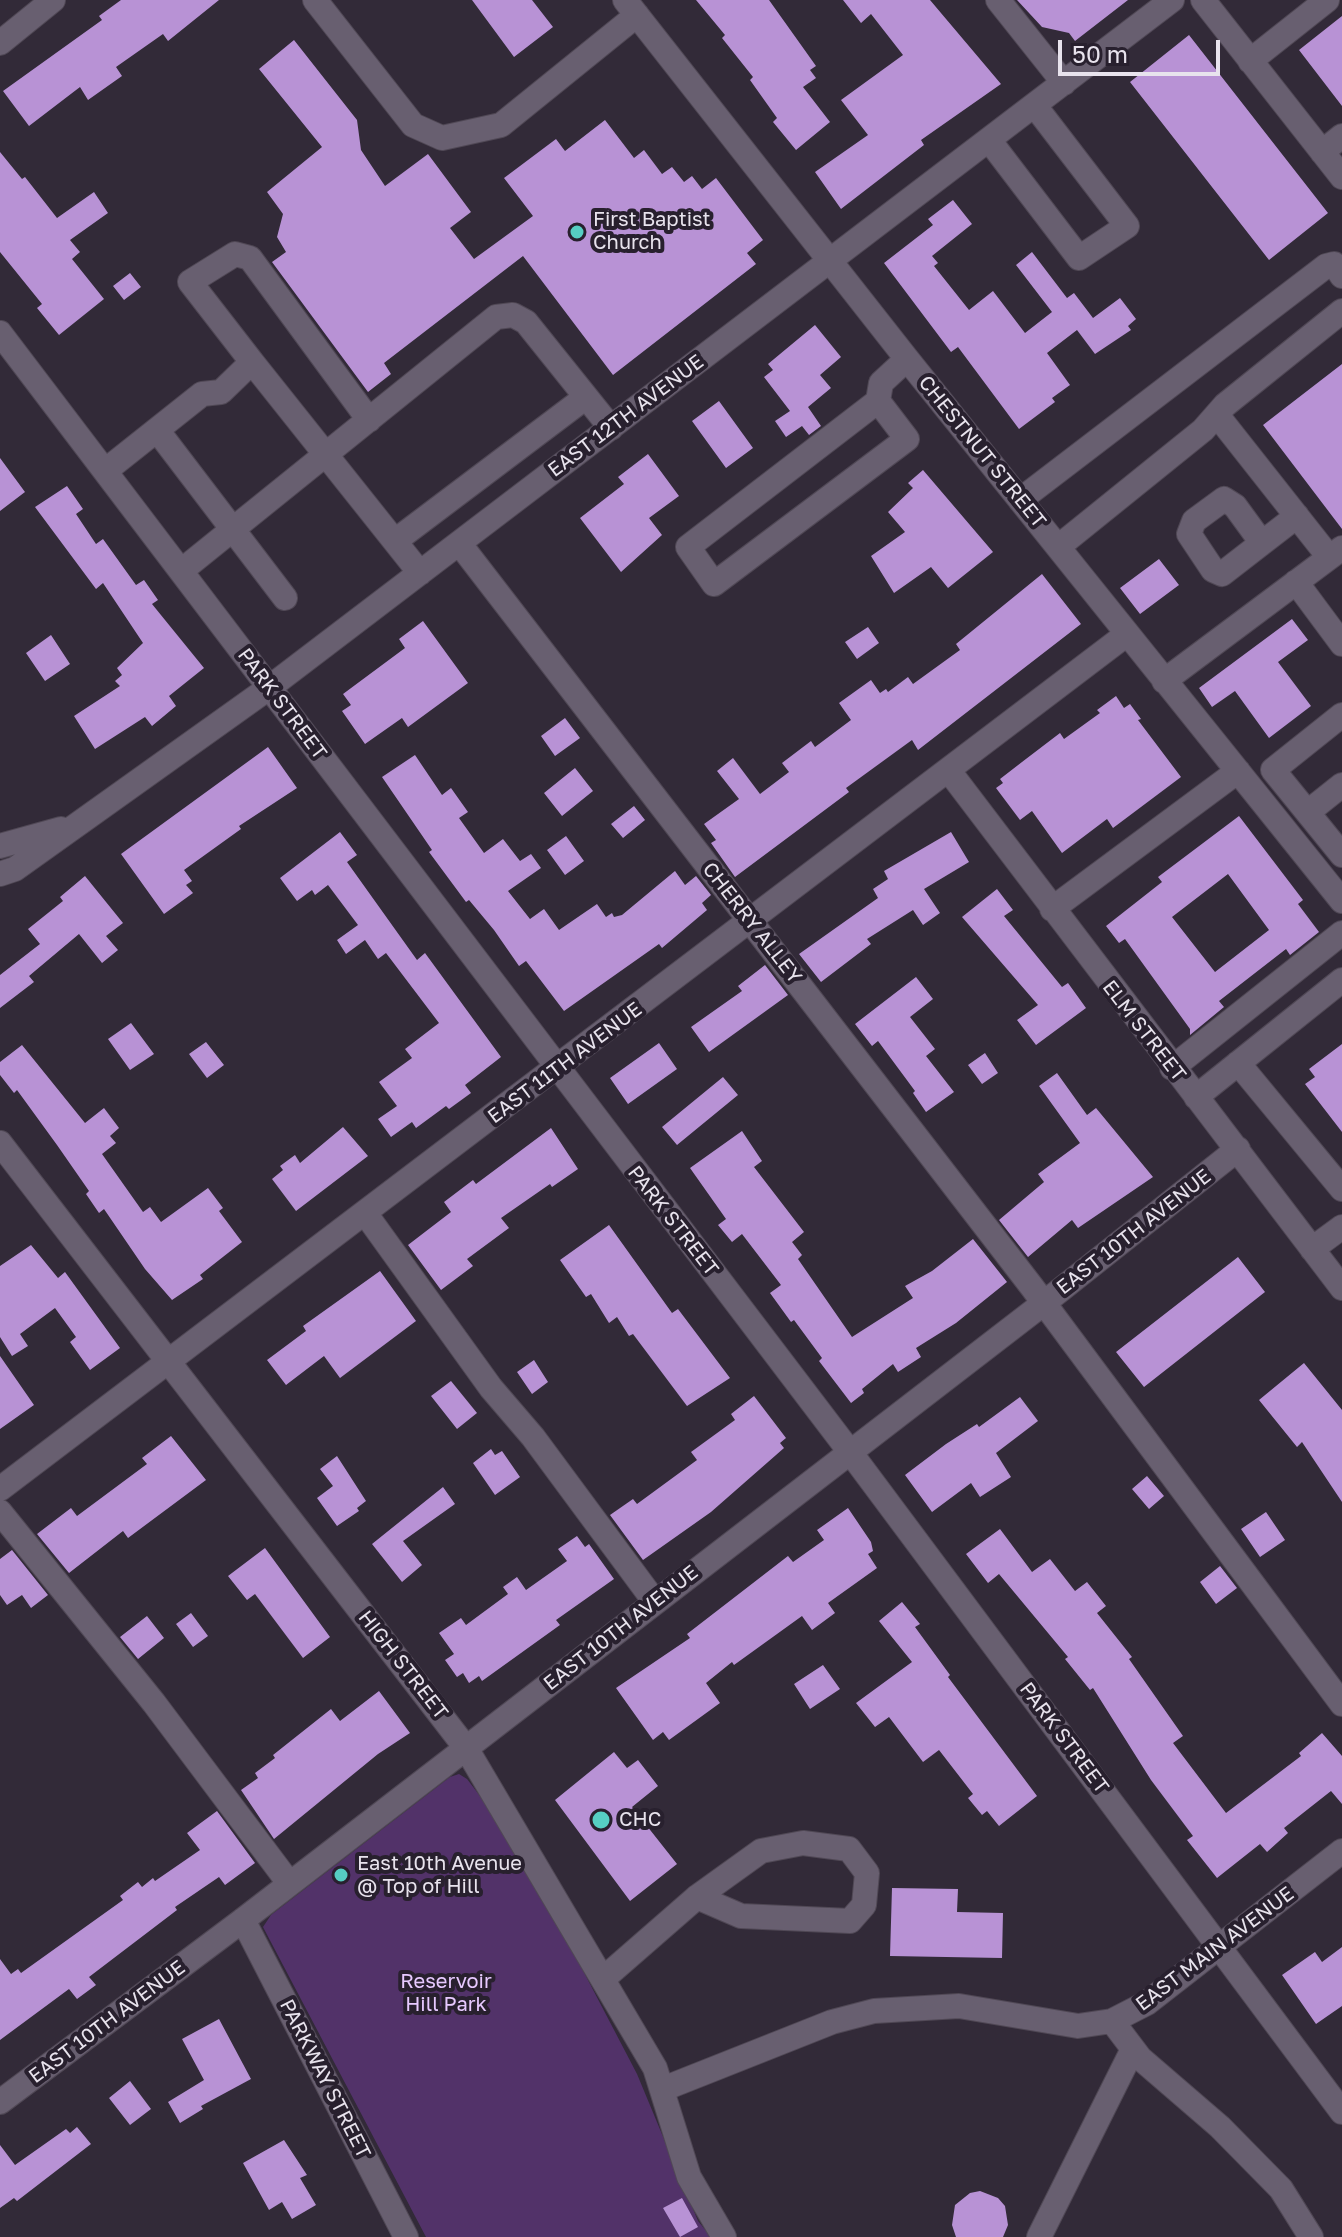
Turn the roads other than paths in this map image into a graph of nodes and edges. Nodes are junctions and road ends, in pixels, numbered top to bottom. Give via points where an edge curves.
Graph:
1 (53, 0) edge
2 (315, 0) edge
3 (998, 0) edge
4 (1172, 0) edge
5 (1203, 0) edge
6 (1327, 0) edge
7 (631, 8) edge
8 (0, 43) edge
9 (1250, 61) junction
10 (1064, 83) junction
11 (1035, 106) junction
12 (1342, 136) edge
13 (989, 140) junction
14 (1322, 152) junction
15 (1342, 177) edge
16 (830, 262) junction
17 (1342, 276) edge
18 (1342, 311) edge
19 (0, 333) edge
20 (907, 359) junction
21 (252, 362) junction
22 (586, 397) junction
23 (878, 401) junction
24 (1217, 415) junction
25 (369, 420) junction
26 (611, 428) junction
27 (157, 430) junction
28 (327, 454) junction
29 (105, 471) junction
30 (1020, 500) junction
31 (1297, 516) junction
32 (233, 530) junction
33 (395, 541) junction
34 (459, 543) junction
35 (1262, 543) dead end
36 (1058, 547) junction
37 (1336, 553) edge
38 (181, 571) junction
39 (420, 573) junction
40 (1296, 582) junction
41 (285, 598) dead end
42 (1127, 634) junction
43 (1342, 644) edge
44 (1164, 681) junction
45 (270, 687) junction
46 (1342, 715) edge
47 (949, 771) junction
48 (1238, 771) junction
49 (1342, 785) edge
50 (1308, 812) junction
51 (75, 825) junction
52 (0, 846) edge
53 (1342, 855) edge
54 (0, 874) edge
55 (1342, 901) edge
56 (1052, 909) junction
57 (751, 921) junction
58 (1342, 933) edge
59 (1342, 980) edge
60 (1238, 1063) junction
61 (1172, 1068) junction
62 (557, 1070) junction
63 (1196, 1097) junction
64 (0, 1143) edge
65 (1238, 1149) junction
66 (1342, 1189) edge
67 (365, 1213) junction
68 (1342, 1227) edge
69 (1312, 1249) junction
70 (1342, 1288) edge
71 (1044, 1303) junction
72 (168, 1362) junction
73 (850, 1452) junction
74 (0, 1489) edge
75 (0, 1512) edge
76 (655, 1602) junction
77 (1342, 1704) edge
78 (466, 1748) junction
79 (1342, 1851) edge
80 (289, 1883) junction
81 (697, 1897) junction
82 (243, 1920) junction
83 (1220, 1947) junction
84 (603, 1979) junction
85 (1112, 2021) junction
86 (1133, 2049) junction
87 (663, 2089) junction
88 (0, 2102) edge
89 (1342, 2112) edge
90 (406, 2237) edge
91 (724, 2237) edge
92 (1039, 2237) edge
93 (1311, 2237) edge

1 - 8 street
2 - 7 street via 413,125 442,138 501,125
3 - 10 street
4 - 10 street, EAST 12TH AVENUE
5 - 9 street
6 - 9 street
7 - 16 street, CHESTNUT STREET
9 - 14 street
10 - 11 street, EAST 12TH AVENUE
11 - 13 street, EAST 12TH AVENUE
11 - 13 street via 1127,226 1079,258
12 - 14 street
13 - 16 street, EAST 12TH AVENUE
14 - 15 street
16 - 20 street, CHESTNUT STREET
16 - 26 street, EAST 12TH AVENUE
17 - 30 street via 1334,264 1326,266
18 - 24 street
19 - 29 street, PARK STREET
20 - 23 street via 881,383
20 - 30 street, CHESTNUT STREET
21 - 25 street via 190,282 235,254 250,258
21 - 27 street via 221,392 202,394
21 - 28 street
22 - 25 street via 526,322 513,315 496,317
22 - 26 street
22 - 33 street
23 - 23 street via 688,547 714,584 907,439
24 - 31 street
24 - 36 street
25 - 28 street
26 - 34 street, EAST 12TH AVENUE
27 - 29 street
27 - 32 street
28 - 32 street
28 - 33 street
29 - 38 street, PARK STREET
30 - 36 street, CHESTNUT STREET
31 - 35 street
31 - 37 street
32 - 38 street
32 - 41 street
33 - 39 street
34 - 39 street, EAST 12TH AVENUE
34 - 57 street, CHERRY ALLEY
36 - 42 street, CHESTNUT STREET
37 - 40 street
38 - 45 street, PARK STREET
39 - 45 street, EAST 12TH AVENUE
40 - 43 street
40 - 44 street
42 - 44 street, CHESTNUT STREET
42 - 47 street, EAST 11TH AVENUE
44 - 48 street, CHESTNUT STREET
45 - 51 street, EAST 12TH AVENUE
45 - 62 street, PARK STREET
46 - 50 street via 1273,770
47 - 56 street, ELM STREET
47 - 57 street, EAST 11TH AVENUE
48 - 55 street, CHESTNUT STREET
48 - 56 street
49 - 50 street
50 - 53 street
51 - 52 street, EAST 12TH AVENUE
51 - 54 street, EAST 12TH AVENUE via 15,869
56 - 61 street, ELM STREET
57 - 62 street, EAST 11TH AVENUE
57 - 71 street, CHERRY ALLEY
58 - 61 street
59 - 60 street
60 - 63 street
60 - 66 street
61 - 63 street, ELM STREET
62 - 67 street, EAST 11TH AVENUE
62 - 73 street, PARK STREET
63 - 65 street, ELM STREET
64 - 72 street, HIGH STREET
65 - 69 street, ELM STREET
65 - 71 street, EAST 10TH AVENUE
67 - 72 street, EAST 11TH AVENUE
67 - 76 street
68 - 69 street
69 - 70 street, ELM STREET
71 - 73 street, EAST 10TH AVENUE
71 - 77 street, CHERRY ALLEY
72 - 74 street, EAST 11TH AVENUE
72 - 78 street, HIGH STREET
73 - 76 street, EAST 10TH AVENUE
73 - 83 street, PARK STREET
75 - 80 street via 154,1703
76 - 78 street, EAST 10TH AVENUE
78 - 80 street, EAST 10TH AVENUE
78 - 84 street, HIGH STREET
79 - 83 street, EAST MAIN AVENUE
80 - 82 street, EAST 10TH AVENUE
81 - 81 street via 761,1851 803,1843 849,1849 867,1873 864,1905 850,1921 741,1916
81 - 84 street
82 - 88 street, EAST 10TH AVENUE
82 - 90 street, PARKWAY STREET
83 - 85 street, EAST MAIN AVENUE via 1147,2003
83 - 89 street, PARK STREET
84 - 87 street, HIGH STREET
85 - 86 street
85 - 87 street, EAST MAIN AVENUE via 1078,2026 959,2006 874,2011 832,2022
86 - 92 street
86 - 93 street via 1281,2189
87 - 91 street, HIGH STREET via 689,2177

